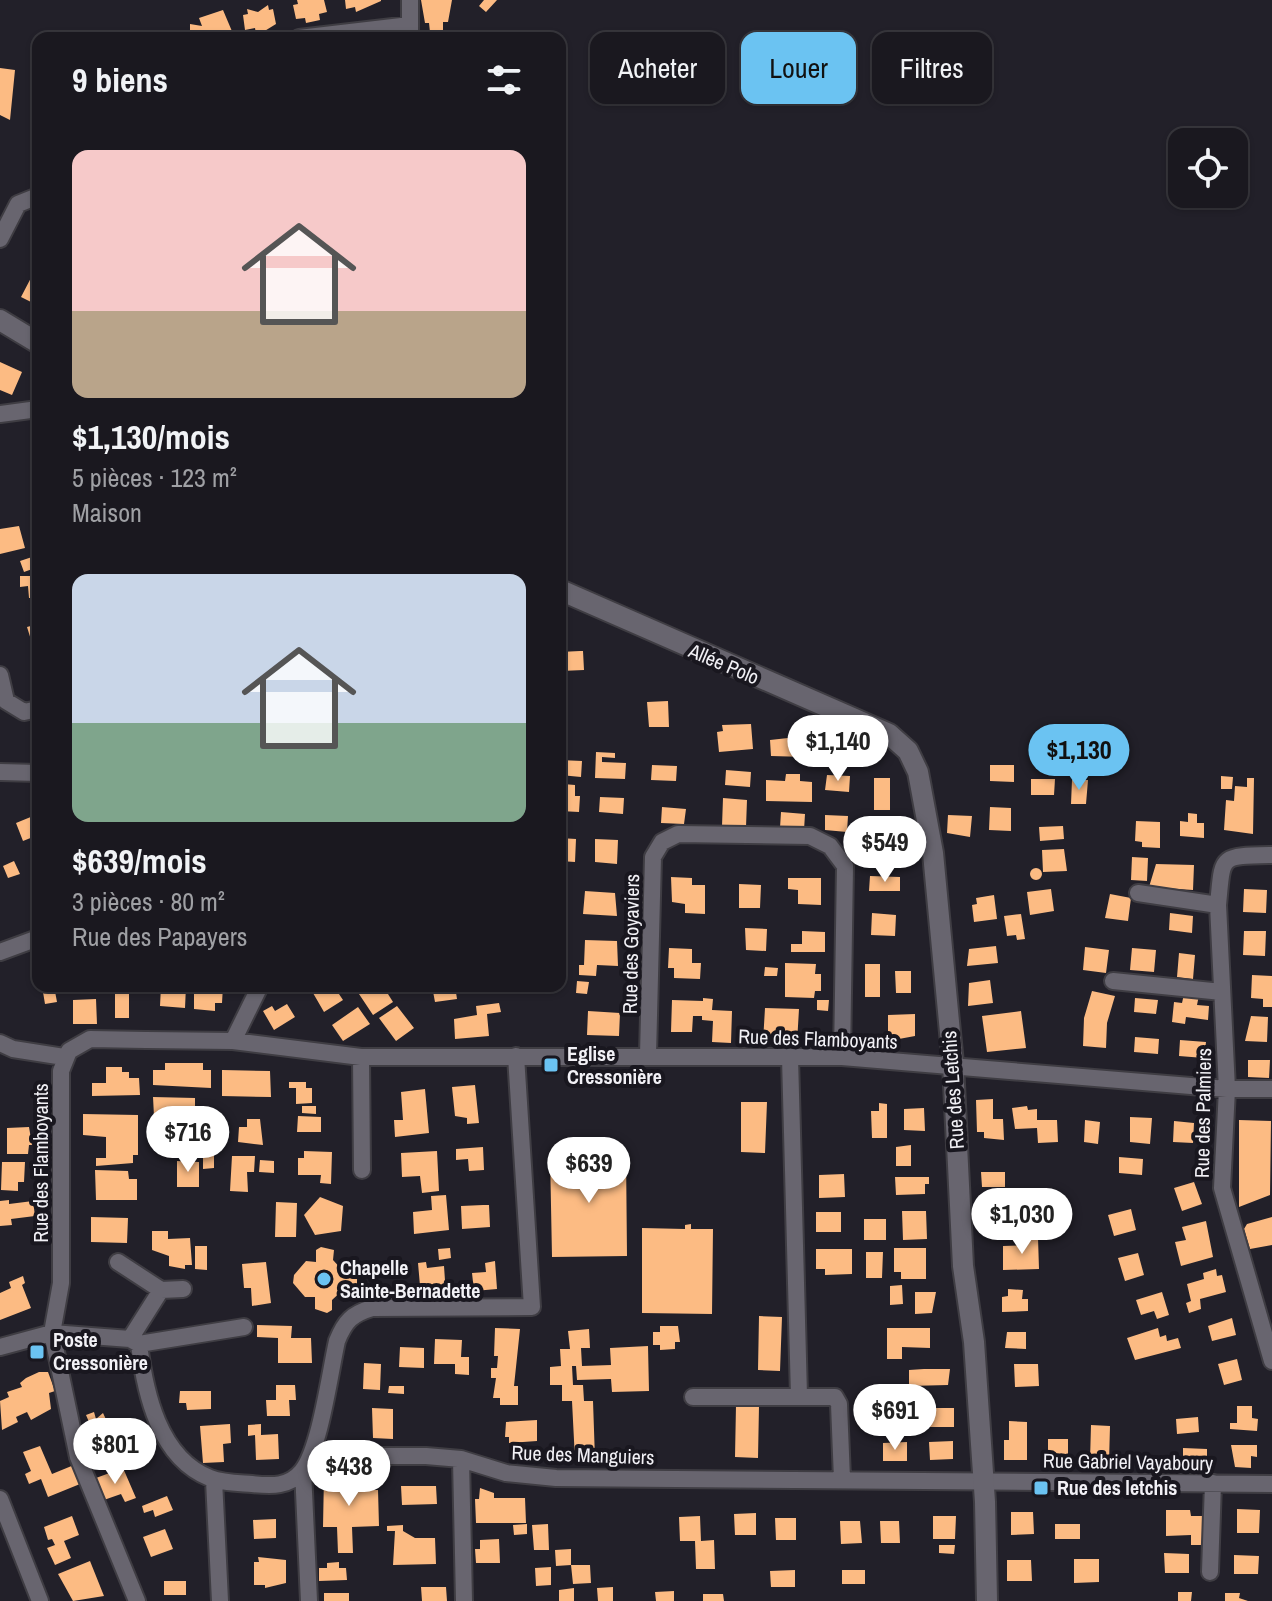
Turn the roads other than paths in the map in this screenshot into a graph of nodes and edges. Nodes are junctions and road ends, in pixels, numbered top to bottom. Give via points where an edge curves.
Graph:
1 (410, 0) edge
2 (410, 32) edge
3 (32, 198) edge
4 (0, 239) edge
5 (0, 320) edge
6 (32, 339) edge
7 (32, 410) edge
8 (0, 414) edge
9 (566, 593) edge
10 (0, 675) edge
11 (32, 710) edge
12 (0, 772) edge
13 (918, 772) joint
14 (32, 773) edge
15 (1272, 855) edge
16 (1138, 893) dead end
17 (1218, 905) junction
18 (32, 940) edge
19 (0, 952) edge
20 (1113, 981) dead end
21 (257, 992) edge
22 (1222, 992) junction
23 (233, 1041) junction
24 (0, 1043) edge
25 (648, 1055) junction
26 (516, 1056) junction
27 (64, 1057) junction
28 (361, 1057) junction
29 (790, 1057) junction
30 (842, 1057) junction
31 (953, 1064) junction
32 (1227, 1089) junction
33 (1272, 1089) edge
34 (362, 1170) dead end
35 (118, 1262) dead end
36 (183, 1289) dead end
37 (161, 1290) junction
38 (244, 1327) dead end
39 (52, 1333) junction
40 (134, 1341) junction
41 (0, 1347) edge
42 (1272, 1361) edge
43 (799, 1396) junction
44 (693, 1397) dead end
45 (461, 1459) junction
46 (307, 1463) junction
47 (842, 1479) junction
48 (984, 1479) junction
49 (214, 1480) junction
50 (1213, 1483) junction
51 (1272, 1484) edge
52 (0, 1499) edge
53 (1210, 1572) dead end
54 (40, 1601) edge
55 (137, 1601) edge
56 (220, 1601) edge
57 (309, 1601) edge
58 (464, 1601) edge
59 (987, 1601) edge

1 - 2 street
3 - 4 street via 18,204
5 - 6 street
7 - 8 street
9 - 13 street, Allée Polo via 889,734 908,751
10 - 11 street via 6,701 24,712
12 - 14 street
13 - 31 street, Rue des Letchis via 931,838
15 - 17 street, Rue des Palmiers via 1234,857 1223,864
16 - 17 street
17 - 22 street, Rue des Palmiers
18 - 19 street
20 - 22 street
21 - 23 street
22 - 32 street, Rue des Palmiers
23 - 27 street, Rue des Flamboyants via 90,1039
23 - 28 street, Rue des Flamboyants
24 - 27 street
25 - 26 street, Rue des Flamboyants
25 - 29 street, Rue des Flamboyants
25 - 30 street, Rue des Goyaviers via 653,857 662,842 692,834 810,836 830,846 845,866
26 - 28 street, Rue des Flamboyants
26 - 46 street via 534,1303 529,1308 372,1308 355,1313 337,1341
27 - 39 street, Rue des Flamboyants via 61,1283
28 - 34 street
29 - 30 street, Rue des Flamboyants
29 - 43 street
30 - 31 street, Rue des Flamboyants
31 - 32 street, Rue des Flamboyants
31 - 48 street, Rue des Letchis via 963,1266
32 - 33 street, Rue des Flamboyants
32 - 42 street, Rue des Palmiers via 1222,1188
35 - 37 street
36 - 37 street
37 - 40 street
38 - 40 street
39 - 40 street
39 - 41 street
39 - 55 street via 78,1457
40 - 49 street, Rue des Manguiers via 166,1439 179,1459
43 - 44 street
43 - 47 street via 837,1400
45 - 46 street, Rue des Manguiers
45 - 47 street, Rue des Manguiers via 506,1473 556,1478
45 - 58 street
46 - 49 street, Rue des Manguiers via 281,1485
46 - 57 street
47 - 48 street, Rue des Manguiers
48 - 50 street, Rue Gabriel Vayaboury
48 - 59 street, Rue des Letchis
49 - 56 street
50 - 51 street, Rue Gabriel Vayaboury
50 - 53 street
52 - 54 street

